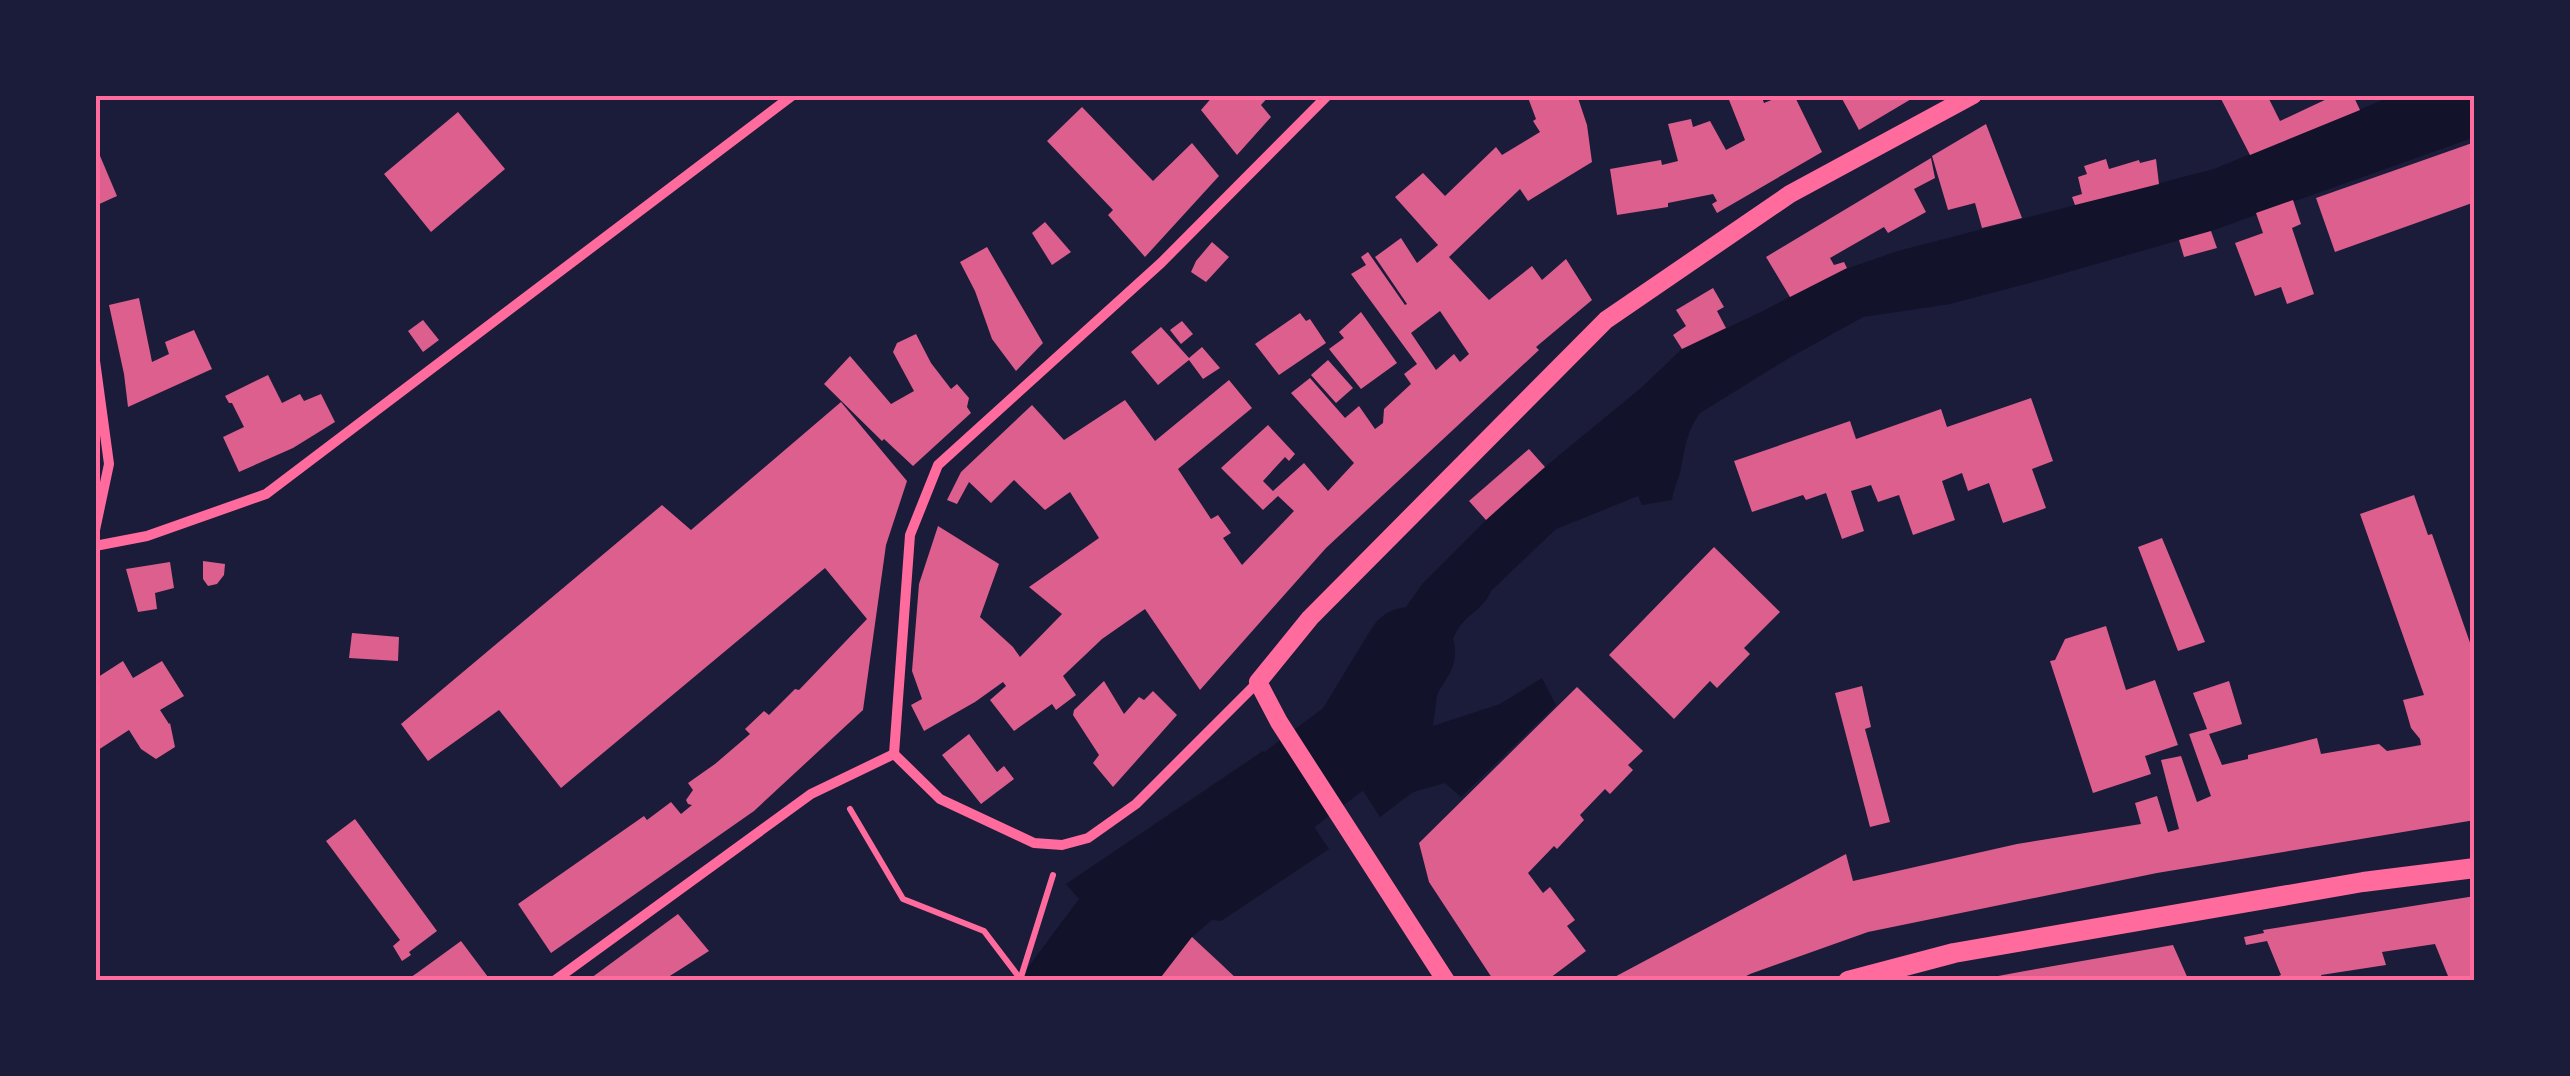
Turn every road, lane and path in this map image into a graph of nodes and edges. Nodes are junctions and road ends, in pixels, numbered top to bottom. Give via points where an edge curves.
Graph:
1 (793, 95) edge
2 (1328, 95) edge
3 (1973, 95) edge
4 (95, 361) edge
5 (95, 530) edge
6 (95, 546) edge
7 (1258, 682) junction
8 (894, 754) junction
9 (834, 782) junction
10 (1062, 845) junction
11 (2475, 868) edge
12 (1905, 974) edge
13 (1021, 980) edge
14 (554, 981) edge
15 (1446, 981) edge
16 (1848, 981) edge

1 - 6 street via 266,494 147,536
2 - 8 street via 1162,263 938,465 910,535
3 - 7 street via 1790,194 1606,320 1310,618
4 - 5 street via 109,464
7 - 10 street via 1136,804 1088,838
7 - 15 street
8 - 9 street
8 - 10 street via 940,799 1034,843
9 - 13 path via 904,899 984,931
9 - 14 street
10 - 13 path
11 - 12 main road via 1954,954
12 - 16 main road

